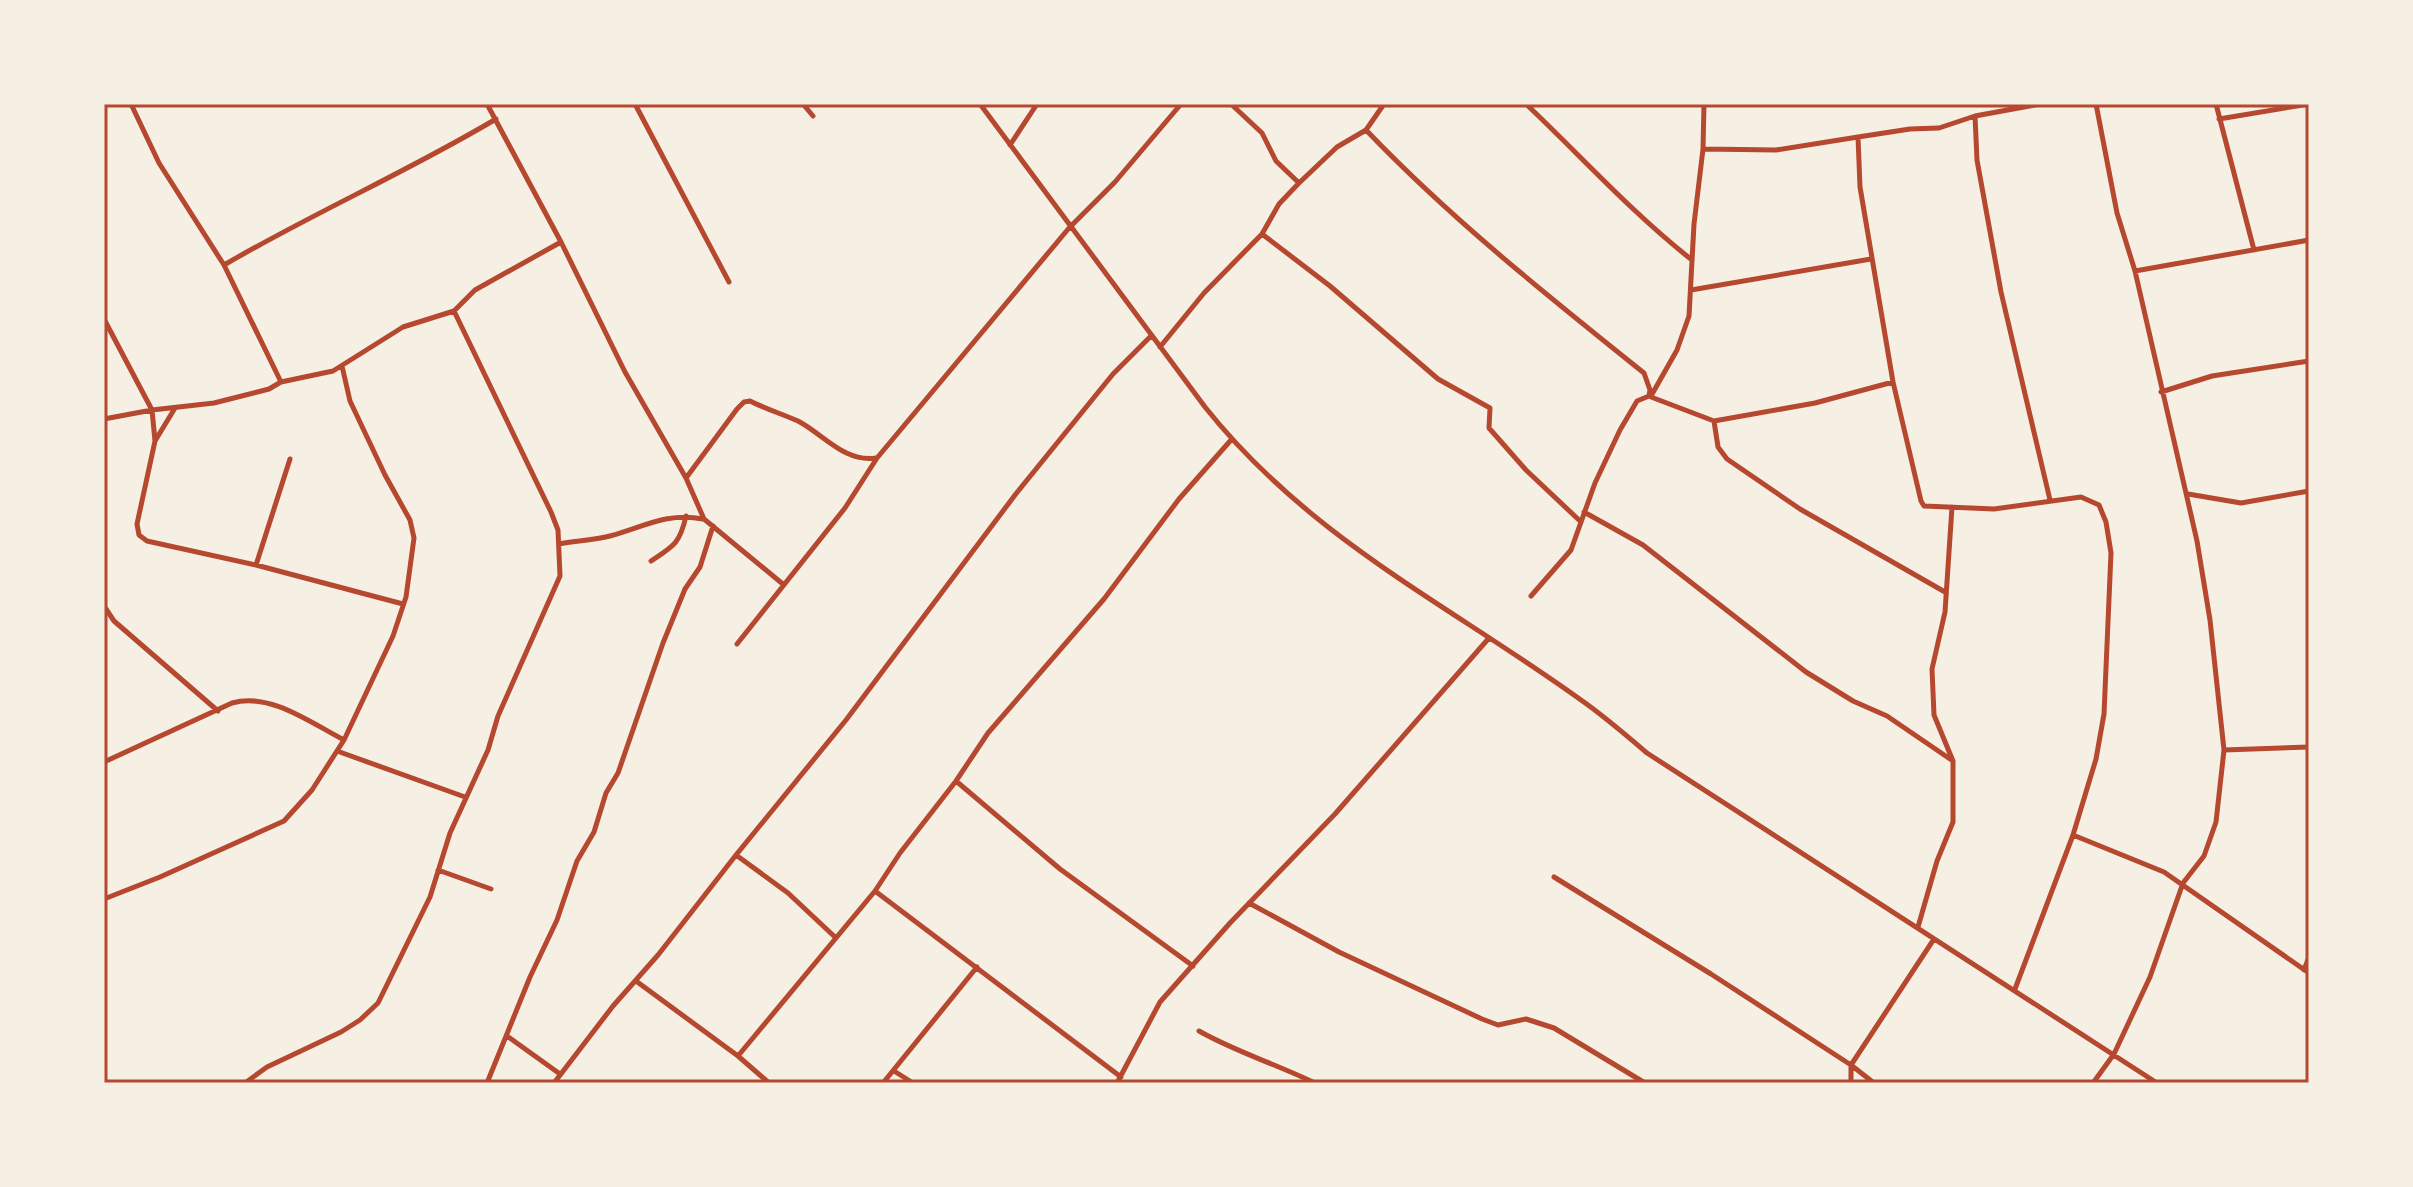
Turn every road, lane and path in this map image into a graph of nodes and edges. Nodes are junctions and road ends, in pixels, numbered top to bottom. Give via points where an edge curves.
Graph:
1 (131, 104) edge
2 (487, 104) edge
3 (635, 104) edge
4 (803, 104) edge
5 (980, 104) edge
6 (1037, 104) edge
7 (1181, 104) edge
8 (1231, 104) edge
9 (1384, 104) edge
10 (1526, 104) edge
11 (1704, 104) edge
12 (2040, 104) edge
13 (2096, 104) edge
14 (2216, 104) edge
15 (2309, 104) edge
16 (813, 116) dead end
17 (1975, 116) junction
18 (496, 119) junction
19 (2219, 119) junction
20 (1366, 130) junction
21 (1858, 137) junction
22 (1010, 145) junction
23 (1703, 149) junction
24 (1299, 183) junction
25 (1069, 228) junction
26 (1262, 234) junction
27 (2309, 240) edge
28 (561, 242) junction
29 (2254, 250) junction
30 (1871, 259) junction
31 (1693, 261) junction
32 (224, 265) junction
33 (2135, 271) junction
34 (729, 282) dead end
35 (1691, 290) junction
36 (454, 311) junction
37 (104, 319) edge
38 (1151, 336) junction
39 (1160, 347) junction
40 (2309, 361) edge
41 (342, 366) junction
42 (281, 382) junction
43 (1893, 382) junction
44 (2161, 392) junction
45 (1651, 397) junction
46 (1637, 401) junction
47 (175, 408) junction
48 (152, 410) junction
49 (104, 419) edge
50 (1714, 421) junction
51 (1231, 440) junction
52 (155, 441) junction
53 (877, 458) junction
54 (290, 459) dead end
55 (686, 478) junction
56 (2309, 491) edge
57 (2187, 494) junction
58 (2050, 500) junction
59 (1952, 507) junction
60 (1584, 512) junction
61 (686, 516) junction
62 (704, 519) junction
63 (1580, 521) junction
64 (713, 526) junction
65 (559, 544) junction
66 (651, 561) dead end
67 (256, 565) junction
68 (784, 585) junction
69 (1945, 592) junction
70 (1531, 596) dead end
71 (403, 604) junction
72 (104, 606) edge
73 (1489, 638) junction
74 (737, 644) dead end
75 (218, 711) junction
76 (344, 740) junction
77 (2309, 747) edge
78 (2224, 750) junction
79 (337, 751) junction
80 (1953, 761) junction
81 (104, 762) edge
82 (956, 781) junction
83 (465, 797) junction
84 (2073, 835) junction
85 (736, 855) junction
86 (438, 870) junction
87 (1554, 877) dead end
88 (2183, 883) junction
89 (491, 889) dead end
90 (875, 891) junction
91 (104, 899) edge
92 (1249, 903) junction
93 (1918, 927) junction
94 (836, 938) junction
95 (1934, 939) junction
96 (2309, 957) edge
97 (1193, 966) junction
98 (977, 967) junction
99 (2306, 972) edge
100 (636, 981) junction
101 (2015, 989) junction
102 (1199, 1031) dead end
103 (507, 1036) junction
104 (2114, 1054) junction
105 (738, 1056) junction
106 (1851, 1065) junction
107 (894, 1071) junction
108 (560, 1074) junction
109 (1119, 1080) edge
110 (556, 1082) edge
111 (245, 1083) edge
112 (487, 1083) edge
113 (769, 1083) edge
114 (883, 1083) edge
115 (913, 1083) edge
116 (1315, 1083) edge
117 (1645, 1083) edge
118 (1851, 1083) edge
119 (1874, 1083) edge
120 (2093, 1083) edge
121 (2157, 1083) edge

1 - 32 street via 159,163
2 - 18 street
3 - 34 street
4 - 16 street
5 - 22 street
6 - 22 street
7 - 25 street
8 - 24 street via 1262,133 1276,161
9 - 20 street
10 - 31 street
11 - 23 street
12 - 17 street
13 - 33 street via 2117,213
14 - 19 street
15 - 19 street
17 - 21 street via 1939,128
17 - 58 street via 1977,160 2001,292
18 - 28 street
18 - 32 street
19 - 29 street
20 - 24 street via 1337,147
20 - 46 street via 1550,299 1644,373 1649,396
21 - 23 street via 1776,150
21 - 30 street
22 - 25 street
23 - 31 street
24 - 26 street
25 - 38 street
25 - 53 street
26 - 39 street
26 - 63 street via 1438,379 1490,408 1489,428
27 - 29 street
28 - 36 street via 475,290
28 - 55 street via 625,372
29 - 33 street
30 - 35 street
30 - 43 street
31 - 35 street
32 - 42 street
33 - 44 street
35 - 45 street via 1683,337
36 - 41 street via 403,327
36 - 65 street via 551,512
37 - 48 street
38 - 39 street
38 - 85 street via 1113,374 1015,495 846,720
39 - 51 street
40 - 44 street via 2212,376
41 - 42 street
41 - 71 street via 350,401 410,520 413,557
42 - 47 street via 239,398
43 - 50 street
43 - 59 street via 1921,501 1924,506
44 - 57 street
45 - 46 street
45 - 50 street
46 - 60 street
47 - 48 street
47 - 52 street
48 - 49 street
48 - 52 street
50 - 69 street via 1718,447 1727,459 1800,509
51 - 73 street via 1304,510 1392,576
51 - 82 street via 988,733
52 - 67 street via 139,535
53 - 55 street via 837,449 799,422 750,401 737,409
53 - 68 street
54 - 67 street
55 - 62 street
56 - 57 street via 2241,503
57 - 78 street via 2210,620
58 - 59 street via 1994,509
58 - 84 street via 2081,497 2099,505 2111,553 2104,714
59 - 69 street
60 - 63 street
60 - 80 street via 1643,545 1806,672 1887,716
61 - 62 street
61 - 65 street
61 - 66 street via 682,537
62 - 64 street
63 - 70 street via 1571,550
64 - 68 street
64 - 103 street via 700,567 663,643 618,773
65 - 83 street via 560,576
67 - 71 street
68 - 74 street
69 - 80 street via 1932,693 1934,715
71 - 76 street
72 - 75 street via 114,621
73 - 92 street
73 - 93 street via 1583,701 1647,753
75 - 76 street via 245,699 257,700
75 - 81 street
76 - 79 street
77 - 78 street
78 - 88 street via 2216,822 2204,856
79 - 83 street
79 - 91 street via 284,821
80 - 93 street via 1953,822
82 - 90 street
82 - 97 street via 1060,869
83 - 86 street
84 - 88 street
84 - 101 street
85 - 94 street
85 - 100 street
86 - 89 street
86 - 111 street via 424,911 378,1003 341,1032
87 - 106 street
88 - 99 street
88 - 104 street via 2150,977
90 - 94 street
90 - 98 street
92 - 97 street
92 - 117 street via 1482,1019 1498,1025 1526,1019 1554,1028
93 - 95 street
94 - 105 street
95 - 101 street
95 - 106 street
96 - 99 street
97 - 109 street via 1160,1002
98 - 107 street
98 - 109 street
100 - 105 street
100 - 108 street
101 - 104 street
102 - 116 street
103 - 108 street
103 - 112 street
104 - 120 street
104 - 121 street
105 - 113 street
106 - 118 street
106 - 119 street
107 - 114 street
107 - 115 street
108 - 110 street

